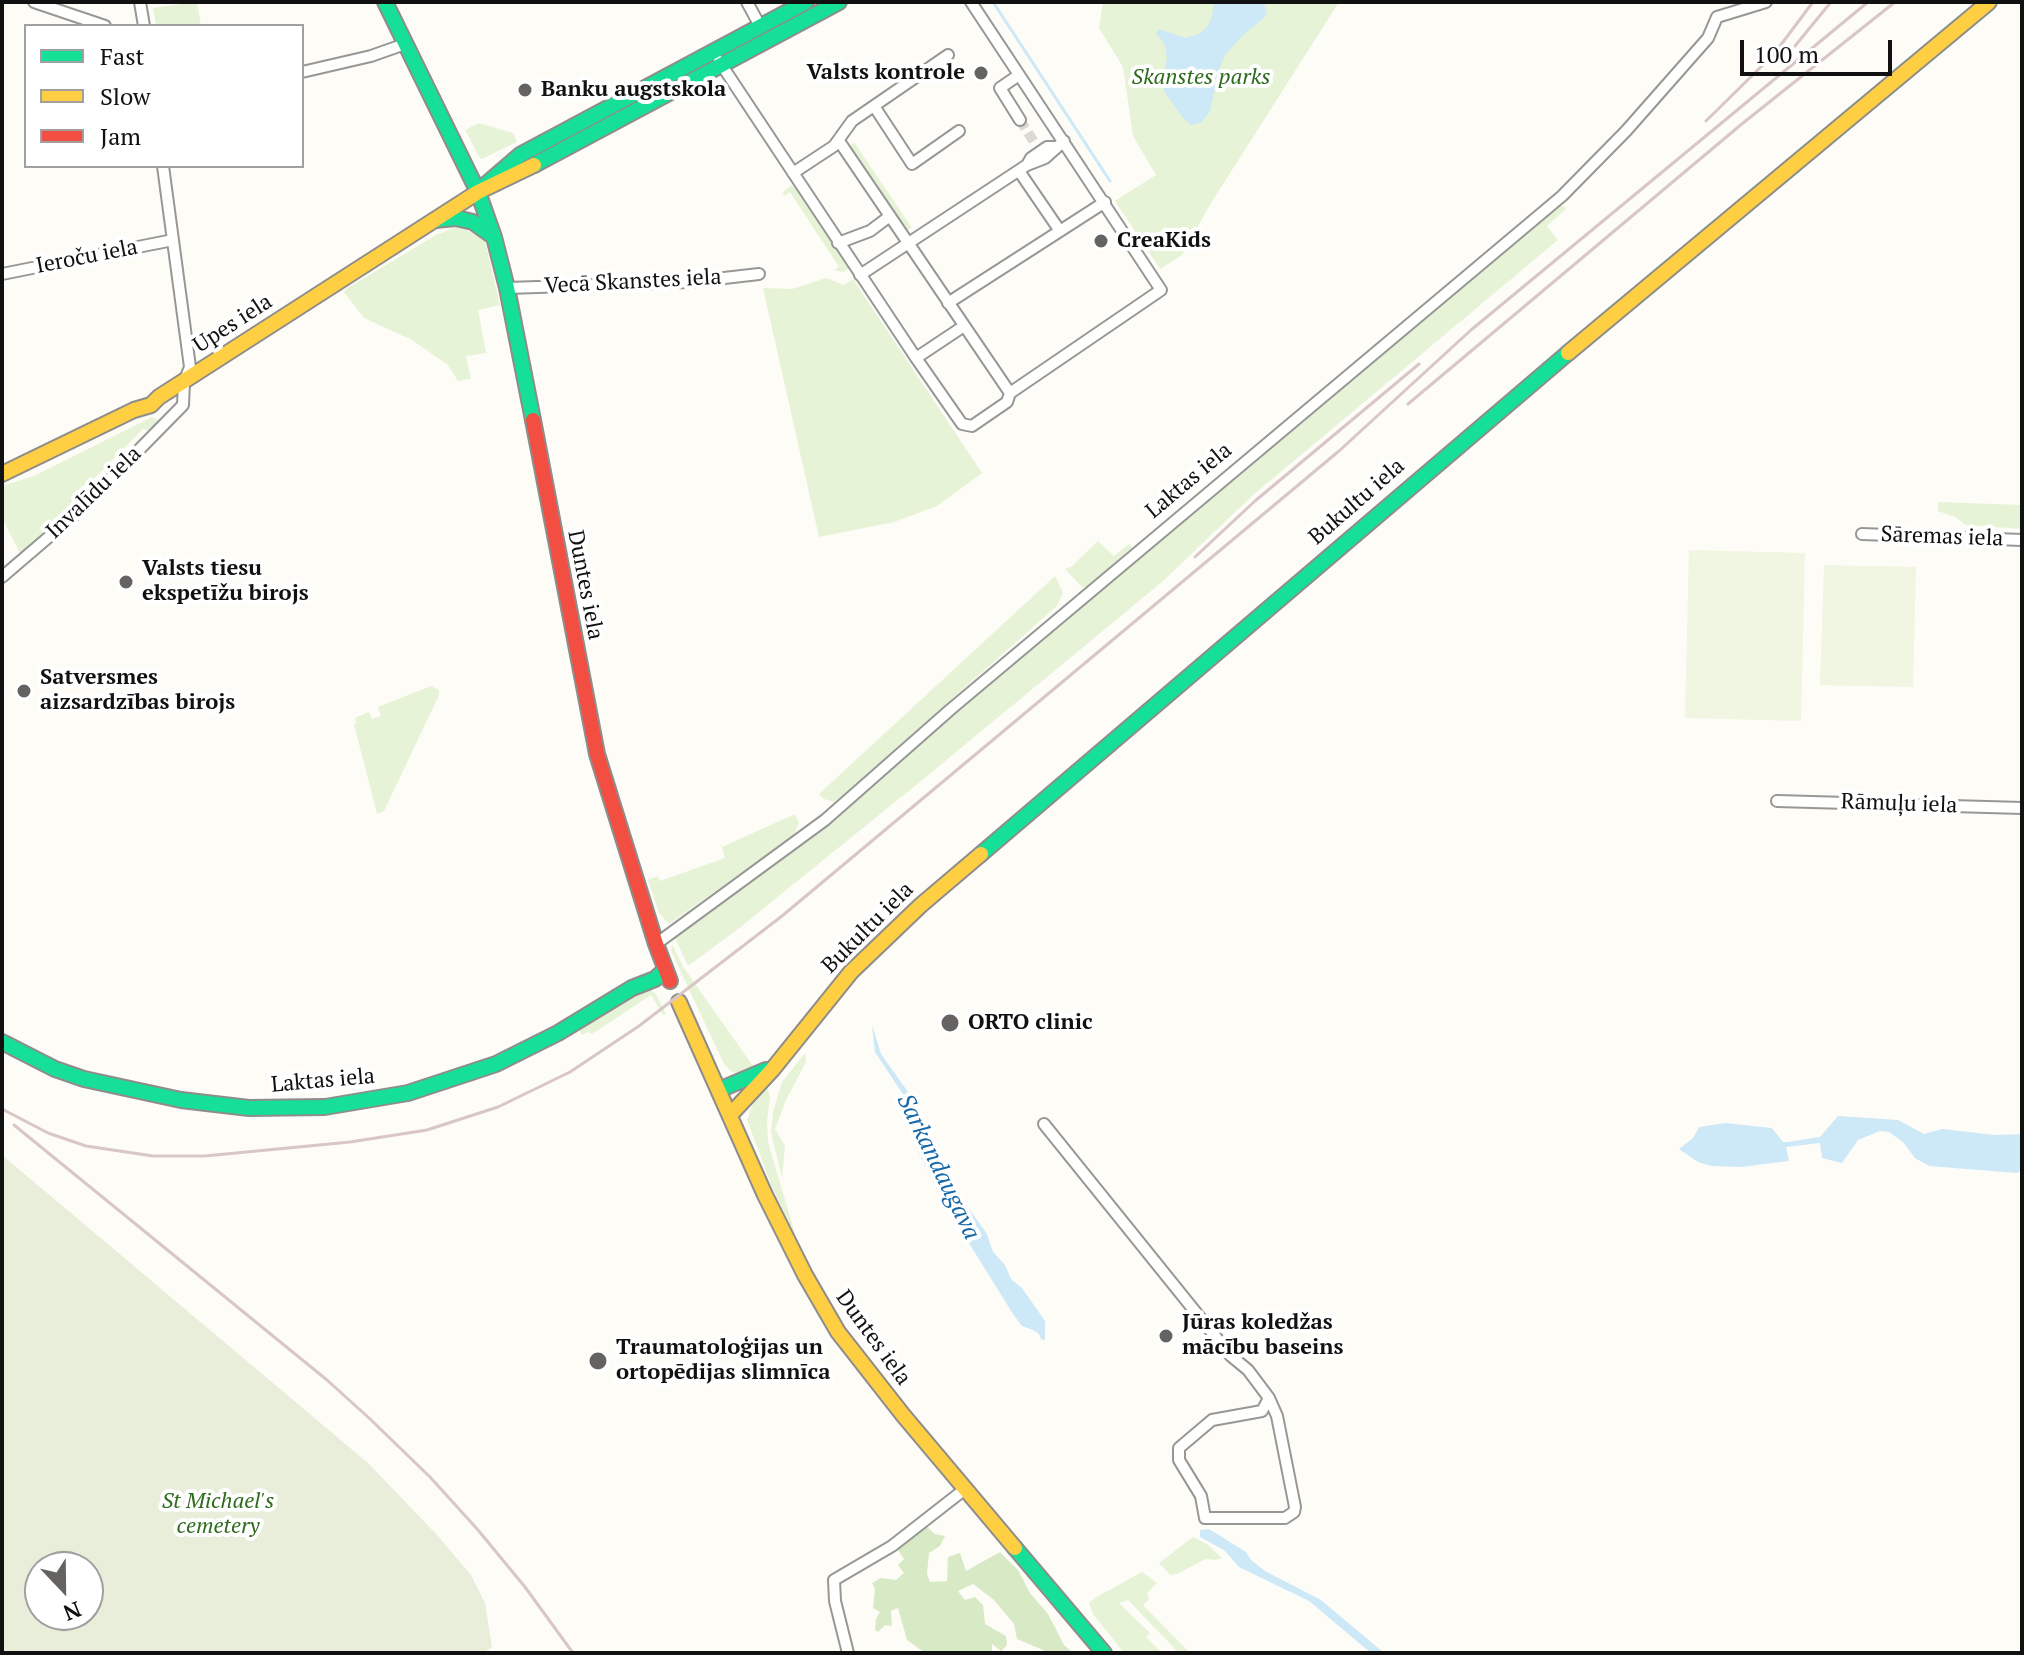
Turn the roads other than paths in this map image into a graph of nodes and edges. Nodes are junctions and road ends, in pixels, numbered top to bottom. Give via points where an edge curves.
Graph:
1 (34, 2) edge
2 (140, 2) edge
3 (385, 2) edge
4 (747, 2) edge
5 (806, 2) edge
6 (839, 2) edge
7 (971, 2) edge
8 (1766, 2) edge
9 (1989, 2) edge
10 (99, 24) edge
11 (144, 24) edge
12 (760, 26) junction
13 (405, 44) junction
14 (948, 55) dead end
15 (717, 59) junction
16 (304, 72) edge
17 (1019, 75) junction
18 (874, 106) junction
19 (1020, 120) tunnel mouth
20 (959, 131) dead end
21 (839, 141) junction
22 (1060, 144) junction
23 (163, 168) edge
24 (1023, 168) junction
25 (793, 173) junction
26 (478, 192) junction
27 (1105, 202) junction
28 (890, 216) junction
29 (435, 220) junction
30 (1060, 231) junction
31 (494, 237) junction
32 (173, 240) junction
33 (838, 243) junction
34 (909, 244) junction
35 (2, 274) edge
36 (759, 274) dead end
37 (860, 275) junction
38 (507, 288) junction
39 (948, 303) junction
40 (964, 326) junction
41 (916, 358) junction
42 (184, 382) junction
43 (1010, 393) junction
44 (2, 474) edge
45 (1862, 534) dead end
46 (2022, 540) edge
47 (2, 577) edge
48 (1777, 801) dead end
49 (2022, 808) edge
50 (656, 944) junction
51 (668, 975) joint
52 (679, 1002) dead end
53 (2, 1042) edge
54 (779, 1061) junction
55 (719, 1090) junction
56 (731, 1114) junction
57 (1044, 1124) dead end
58 (1269, 1398) junction
59 (965, 1489) junction
60 (848, 1653) edge
61 (1104, 1653) edge

1 - 10 street
2 - 11 street
3 - 13 street, Duntes iela
4 - 12 street
5 - 12 street
6 - 15 street
7 - 17 street
8 - 50 street, Laktas iela via 1717,17 1708,38 1562,196 825,820
9 - 54 street, Bukultu iela via 1514,396 921,905 851,972
12 - 15 street
13 - 16 street
13 - 26 street, Duntes iela
14 - 18 street
15 - 25 street
15 - 26 street, Upes iela
17 - 19 street via 1000,88
17 - 22 street
18 - 20 street via 912,164
18 - 21 street via 852,121
21 - 25 street
21 - 28 street
22 - 24 street
22 - 24 street via 1037,147
22 - 27 street
23 - 32 street
24 - 30 street
24 - 34 street
25 - 33 street
26 - 29 street, Upes iela
26 - 31 street, Duntes iela
27 - 30 street
27 - 43 street via 1161,290
28 - 33 street via 870,231
28 - 34 street
29 - 31 street via 473,222
29 - 42 street, Upes iela
30 - 39 street
31 - 38 street, Duntes iela
32 - 35 street, Ieroču iela
32 - 42 street via 190,367
33 - 37 street
34 - 37 street
34 - 39 street
36 - 38 street, Vecā Skanstes iela via 689,282
37 - 41 street
38 - 50 street, Duntes iela via 597,754
39 - 40 street
40 - 41 street
40 - 43 street
41 - 43 street via 962,424 972,426 1007,402
42 - 44 street, Upes iela via 144,409
42 - 47 street, Invalīdu iela via 183,405 78,512
45 - 46 street, Sāremas iela
48 - 49 street, Rāmuļu iela
50 - 51 street, Duntes iela
51 - 53 street, Laktas iela via 632,988 486,1068 408,1093 325,1107 249,1108 181,1100 84,1079
52 - 55 street, Duntes iela
54 - 55 street, Bukultu iela
54 - 56 street, Bukultu iela
55 - 56 street, Duntes iela
56 - 59 street, Duntes iela via 792,1251 838,1332
57 - 58 street
58 - 58 street via 1262,1411 1212,1420 1179,1448 1179,1460 1201,1496 1205,1518 1285,1518 1294,1512 1281,1431
59 - 60 street via 892,1546 834,1580
59 - 61 street, Duntes iela

